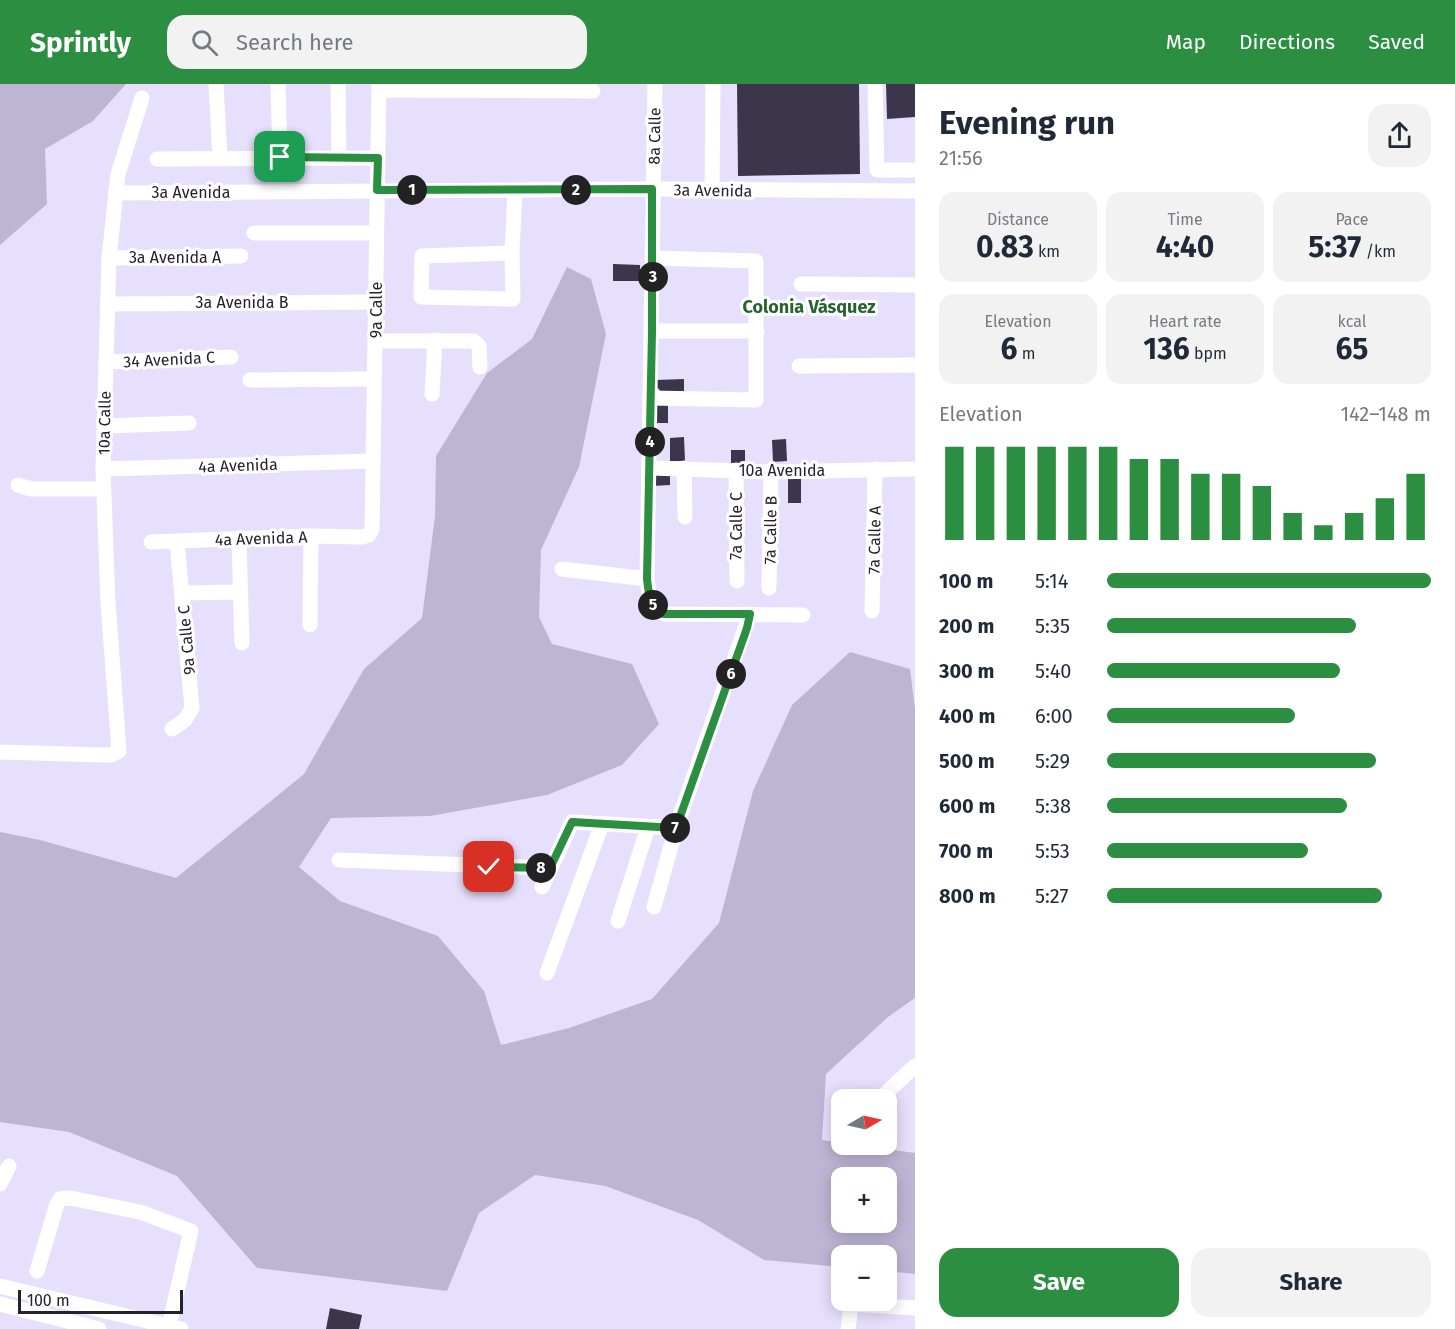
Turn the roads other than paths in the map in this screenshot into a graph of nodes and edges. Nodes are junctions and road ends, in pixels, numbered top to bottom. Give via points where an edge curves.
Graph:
1 (216, 84) edge
2 (278, 84) edge
3 (338, 84) edge
4 (655, 84) edge
5 (713, 84) edge
6 (875, 84) edge
7 (379, 87) edge
8 (593, 91) dead end
9 (142, 98) dead end
10 (280, 157) junction
11 (339, 158) junction
12 (378, 158) junction
13 (157, 159) dead end
14 (220, 159) junction
15 (915, 170) edge
16 (652, 189) junction
17 (377, 190) junction
18 (515, 190) junction
19 (712, 190) junction
20 (915, 191) edge
21 (116, 193) junction
22 (254, 233) dead end
23 (376, 233) junction
24 (512, 254) junction
25 (241, 256) dead end
26 (109, 258) junction
27 (653, 258) junction
28 (801, 284) dead end
29 (915, 285) edge
30 (375, 302) junction
31 (108, 304) junction
32 (652, 331) junction
33 (757, 332) junction
34 (435, 340) junction
35 (376, 341) junction
36 (231, 357) dead end
37 (106, 362) junction
38 (915, 365) edge
39 (799, 366) dead end
40 (480, 367) dead end
41 (374, 379) junction
42 (250, 380) dead end
43 (432, 394) dead end
44 (650, 398) junction
45 (189, 423) dead end
46 (104, 426) junction
47 (372, 461) junction
48 (650, 468) junction
49 (684, 468) junction
50 (103, 469) junction
51 (875, 469) junction
52 (915, 469) edge
53 (736, 470) junction
54 (771, 472) junction
55 (18, 485) dead end
56 (103, 489) junction
57 (685, 517) dead end
58 (369, 535) joint
59 (311, 536) junction
60 (239, 538) junction
61 (151, 542) dead end
62 (177, 542) junction
63 (562, 569) dead end
64 (647, 579) junction
65 (737, 581) dead end
66 (769, 588) dead end
67 (241, 592) junction
68 (182, 593) junction
69 (872, 611) dead end
70 (750, 614) junction
71 (802, 615) dead end
72 (310, 625) dead end
73 (242, 643) dead end
74 (172, 729) dead end
75 (0, 752) edge
76 (602, 824) junction
77 (648, 827) junction
78 (676, 828) junction
79 (339, 860) dead end
80 (550, 868) junction
81 (542, 887) dead end
82 (654, 907) dead end
83 (618, 921) dead end
84 (547, 973) dead end
85 (915, 1066) edge
86 (890, 1089) edge
87 (9, 1166) dead end
88 (0, 1184) edge
89 (37, 1271) dead end
90 (0, 1287) edge
91 (0, 1304) edge
92 (897, 1306) edge
93 (915, 1308) edge
94 (850, 1311) edge
95 (175, 1328) edge
96 (99, 1329) edge
97 (848, 1329) edge

1 - 14 street
2 - 10 street
3 - 11 street
4 - 16 street, 8a Calle
5 - 19 street
6 - 15 street via 877,170
7 - 8 street
7 - 12 street, 9a Calle
9 - 21 street, 10a Calle via 117,174
10 - 11 street
10 - 14 street
11 - 12 street
12 - 17 street, 9a Calle
13 - 14 street
16 - 18 street, 3a Avenida
16 - 19 street, 3a Avenida
16 - 27 street, 8a Calle
17 - 18 street, 3a Avenida
17 - 21 street, 3a Avenida
17 - 23 street, 9a Calle
18 - 24 street
19 - 20 street, 3a Avenida
21 - 26 street, 10a Calle
22 - 23 street
23 - 30 street, 9a Calle
24 - 24 street via 513,299 421,297 422,256
25 - 26 street, 3a Avenida A
26 - 31 street, 10a Calle
27 - 32 street, 8a Calle
27 - 33 street via 756,261
28 - 29 street
30 - 31 street, 3a Avenida B
30 - 35 street, 9a Calle
31 - 37 street, 10a Calle
32 - 33 street
32 - 44 street, 8a Calle
33 - 44 street via 756,400
34 - 35 street
34 - 40 street via 474,341 479,346
34 - 43 street
35 - 41 street, 9a Calle
36 - 37 street, 34 Avenida C
37 - 46 street, 10a Calle
38 - 39 street
41 - 42 street
41 - 47 street, 9a Calle
44 - 48 street, 8a Calle
45 - 46 street
46 - 50 street, 10a Calle
47 - 50 street, 4a Avenida
47 - 58 street, 9a Calle
48 - 49 street, 10a Avenida
48 - 64 street, 8a Calle
49 - 53 street, 10a Avenida
49 - 57 street
50 - 56 street, 10a Calle
51 - 52 street, 10a Avenida
51 - 54 street, 10a Avenida
51 - 69 street, 7a Calle A
53 - 54 street, 10a Avenida
53 - 65 street, 7a Calle C
54 - 66 street, 7a Calle B
55 - 56 street via 31,489
56 - 75 street, 10a Calle via 119,751 111,755
58 - 59 street, 4a Avenida A
59 - 60 street, 4a Avenida A
59 - 72 street
60 - 62 street, 4a Avenida A
60 - 67 street
61 - 62 street, 4a Avenida A
62 - 68 street, 9a Calle C
63 - 64 street
64 - 70 street, 8a Calle via 650,600 663,614
67 - 68 street
67 - 73 street
68 - 74 street, 9a Calle C via 192,708 185,720
70 - 71 street
70 - 78 street
76 - 77 street
76 - 80 street via 572,822
76 - 84 street
77 - 78 street
77 - 83 street
78 - 82 street
79 - 80 street
80 - 81 street
85 - 86 street
87 - 88 street
89 - 95 street via 60,1199 140,1212 191,1231
90 - 95 street
91 - 96 street
92 - 93 street
94 - 97 street

